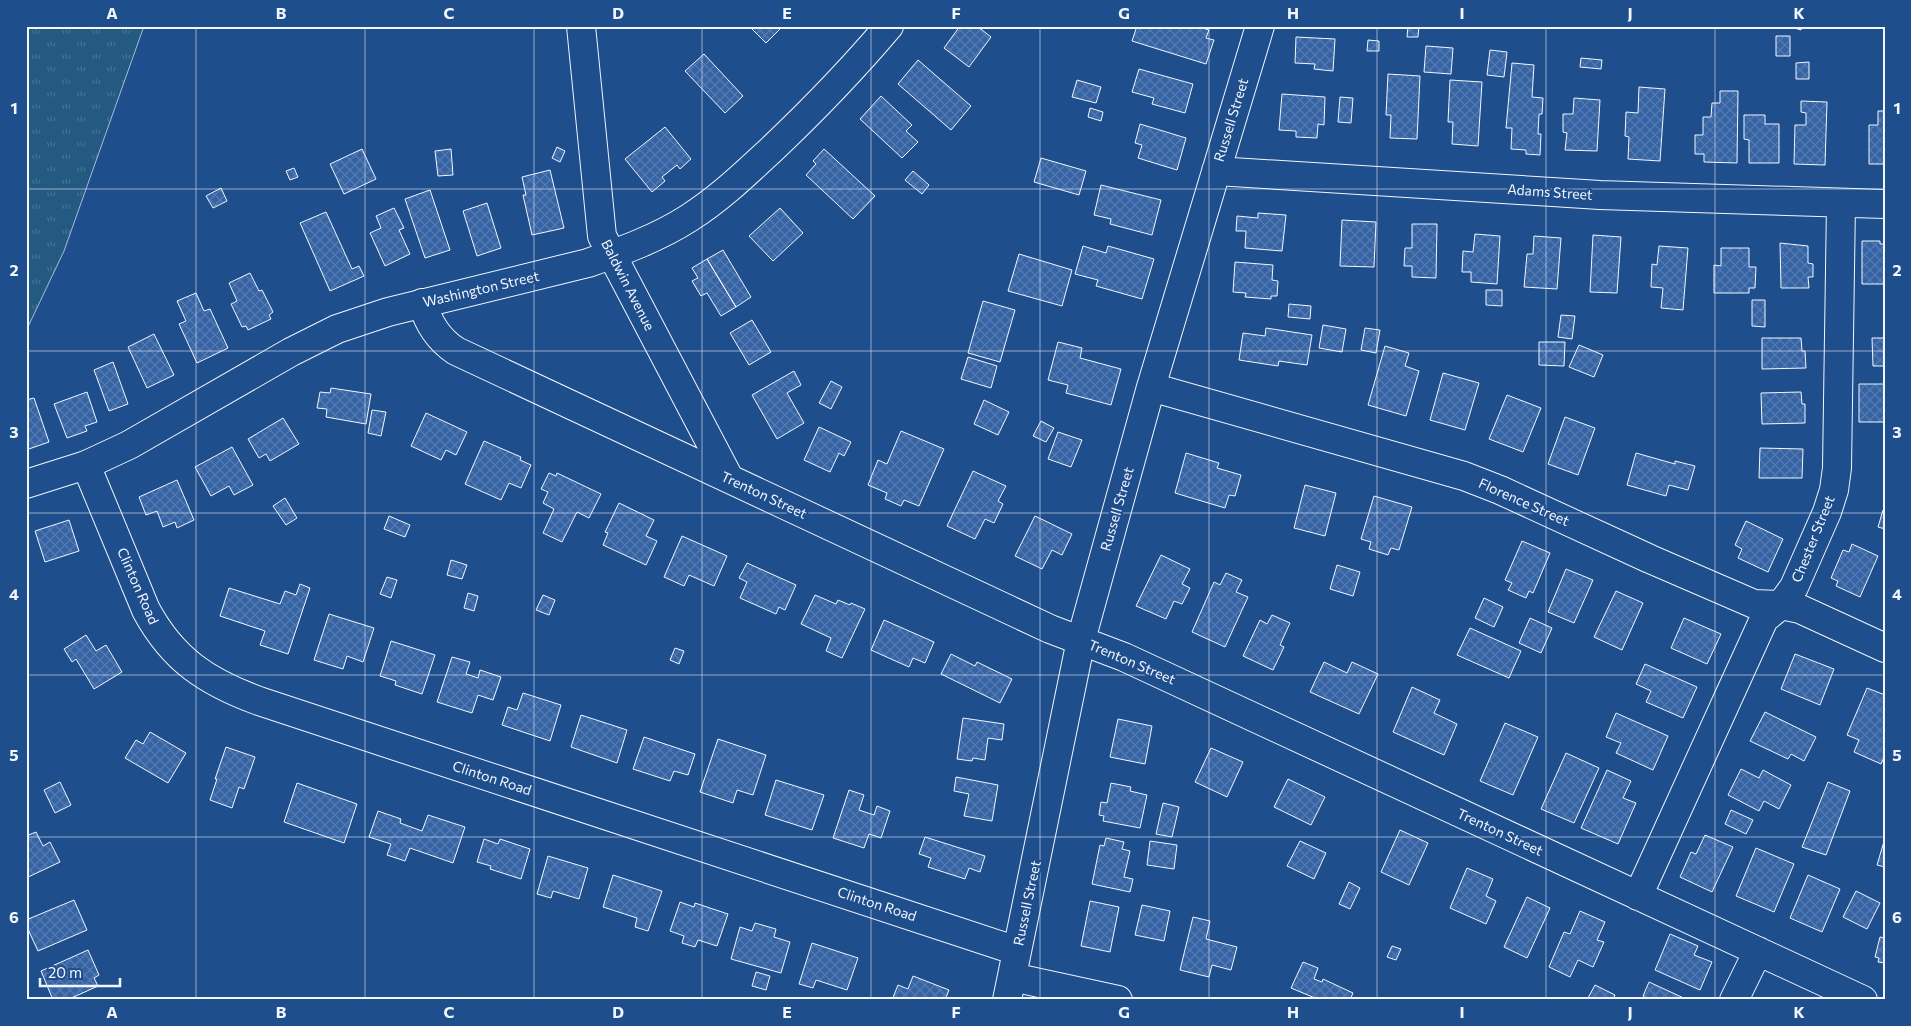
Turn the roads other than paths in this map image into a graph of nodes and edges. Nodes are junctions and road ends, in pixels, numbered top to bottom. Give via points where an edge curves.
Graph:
1 (889, 26) edge
2 (1260, 26) edge
3 (582, 35) edge
4 (1216, 171) junction
5 (1841, 203) junction
6 (1885, 204) edge
7 (611, 255) junction
8 (422, 303) junction
9 (1151, 388) junction
10 (86, 465) junction
11 (729, 478) junction
12 (26, 484) edge
13 (1780, 605) junction
14 (1081, 640) junction
15 (1885, 648) edge
16 (1638, 896) junction
17 (1017, 951) junction
18 (1758, 951) junction
19 (1009, 988) edge
20 (1118, 1000) edge
21 (1734, 1000) edge
22 (1863, 1000) edge

1 - 7 street, Washington Street via 802,121 715,200 669,230
2 - 4 street, Russell Street
3 - 7 street, Baldwin Avenue via 600,228
4 - 5 street, Adams Street via 1600,195
4 - 9 street, Russell Street
5 - 6 street, Adams Street
5 - 13 street, Chester Street via 1836,479 1827,512 1794,587
7 - 8 street, Washington Street
7 - 11 street, Baldwin Avenue
8 - 10 street, Washington Street via 352,323 321,336 129,445
8 - 11 street, Trenton Street via 436,333 456,352
9 - 13 street, Florence Street via 1464,476 1754,604
9 - 14 street, Russell Street
10 - 12 street, Washington Street
10 - 17 street, Clinton Road via 153,624 181,659 218,684 259,701
11 - 14 street, Trenton Street via 1041,625
13 - 15 street, Florence Street via 1800,610
13 - 16 street, Chester Street via 1764,619
14 - 16 street, Trenton Street via 1286,731
14 - 17 street, Russell Street
16 - 18 street, Trenton Street
17 - 19 street, Russell Street
18 - 21 street
18 - 22 street, Trenton Street
19 - 20 street

